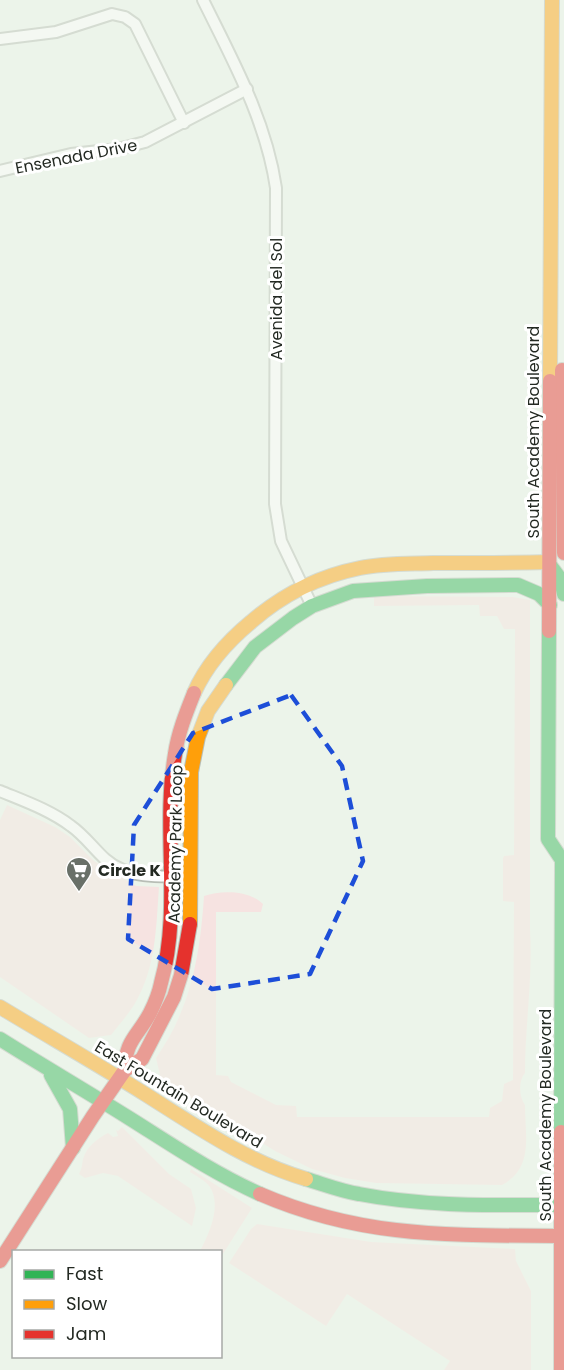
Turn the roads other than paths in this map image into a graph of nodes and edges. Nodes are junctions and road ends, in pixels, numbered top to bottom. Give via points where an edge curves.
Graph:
1 (203, 0) edge
2 (552, 0) edge
3 (0, 39) edge
4 (247, 89) junction
5 (184, 123) junction
6 (0, 171) edge
7 (550, 312) junction
8 (564, 553) edge
9 (548, 562) junction
10 (303, 586) junction
11 (564, 594) edge
12 (550, 605) junction
13 (312, 606) junction
14 (0, 791) edge
15 (563, 858) edge
16 (171, 876) junction
17 (190, 876) junction
18 (0, 1007) edge
19 (0, 1039) edge
20 (47, 1068) junction
21 (122, 1074) junction
22 (102, 1103) junction
23 (73, 1148) junction
24 (563, 1205) edge
25 (563, 1236) edge
26 (0, 1261) edge
27 (561, 1370) edge

1 - 4 street, Avenida del Sol
2 - 7 main road, South Academy Boulevard
3 - 5 street via 56,32 112,14 125,17 135,24
4 - 5 street, Ensenada Drive
4 - 10 street, Avenida del Sol via 265,137 276,188 276,513 281,542
5 - 6 street, Ensenada Drive via 145,142
7 - 8 main road via 562,329
7 - 9 main road, South Academy Boulevard
9 - 10 main road, Academy Park Loop via 381,564
9 - 11 main road via 561,580
9 - 12 main road, South Academy Boulevard
10 - 13 street, Avenida del Sol
10 - 16 main road, Academy Park Loop via 233,637 188,707 172,774
12 - 13 main road, Academy Park Loop via 539,594 518,585 353,591
12 - 15 main road, South Academy Boulevard via 548,839
13 - 17 main road, Academy Park Loop via 255,647 208,711 191,772
14 - 16 street via 72,827 107,861 123,870
15 - 24 main road, South Academy Boulevard
16 - 17 street
16 - 21 main road, Academy Park Loop via 165,970 149,1014 127,1050
17 - 21 main road, Academy Park Loop via 190,928 174,997 142,1059
18 - 21 main road, East Fountain Boulevard
19 - 20 main road
20 - 22 main road
20 - 23 main road via 68,1100
21 - 22 main road, Academy Park Loop
21 - 24 main road, East Fountain Boulevard via 222,1143 259,1162 324,1185 356,1194 424,1203
22 - 23 main road, Academy Park Loop
22 - 25 main road via 238,1184 314,1214 393,1231
23 - 26 main road, Academy Park Loop
24 - 25 main road, South Academy Boulevard
25 - 27 main road, South Academy Boulevard

